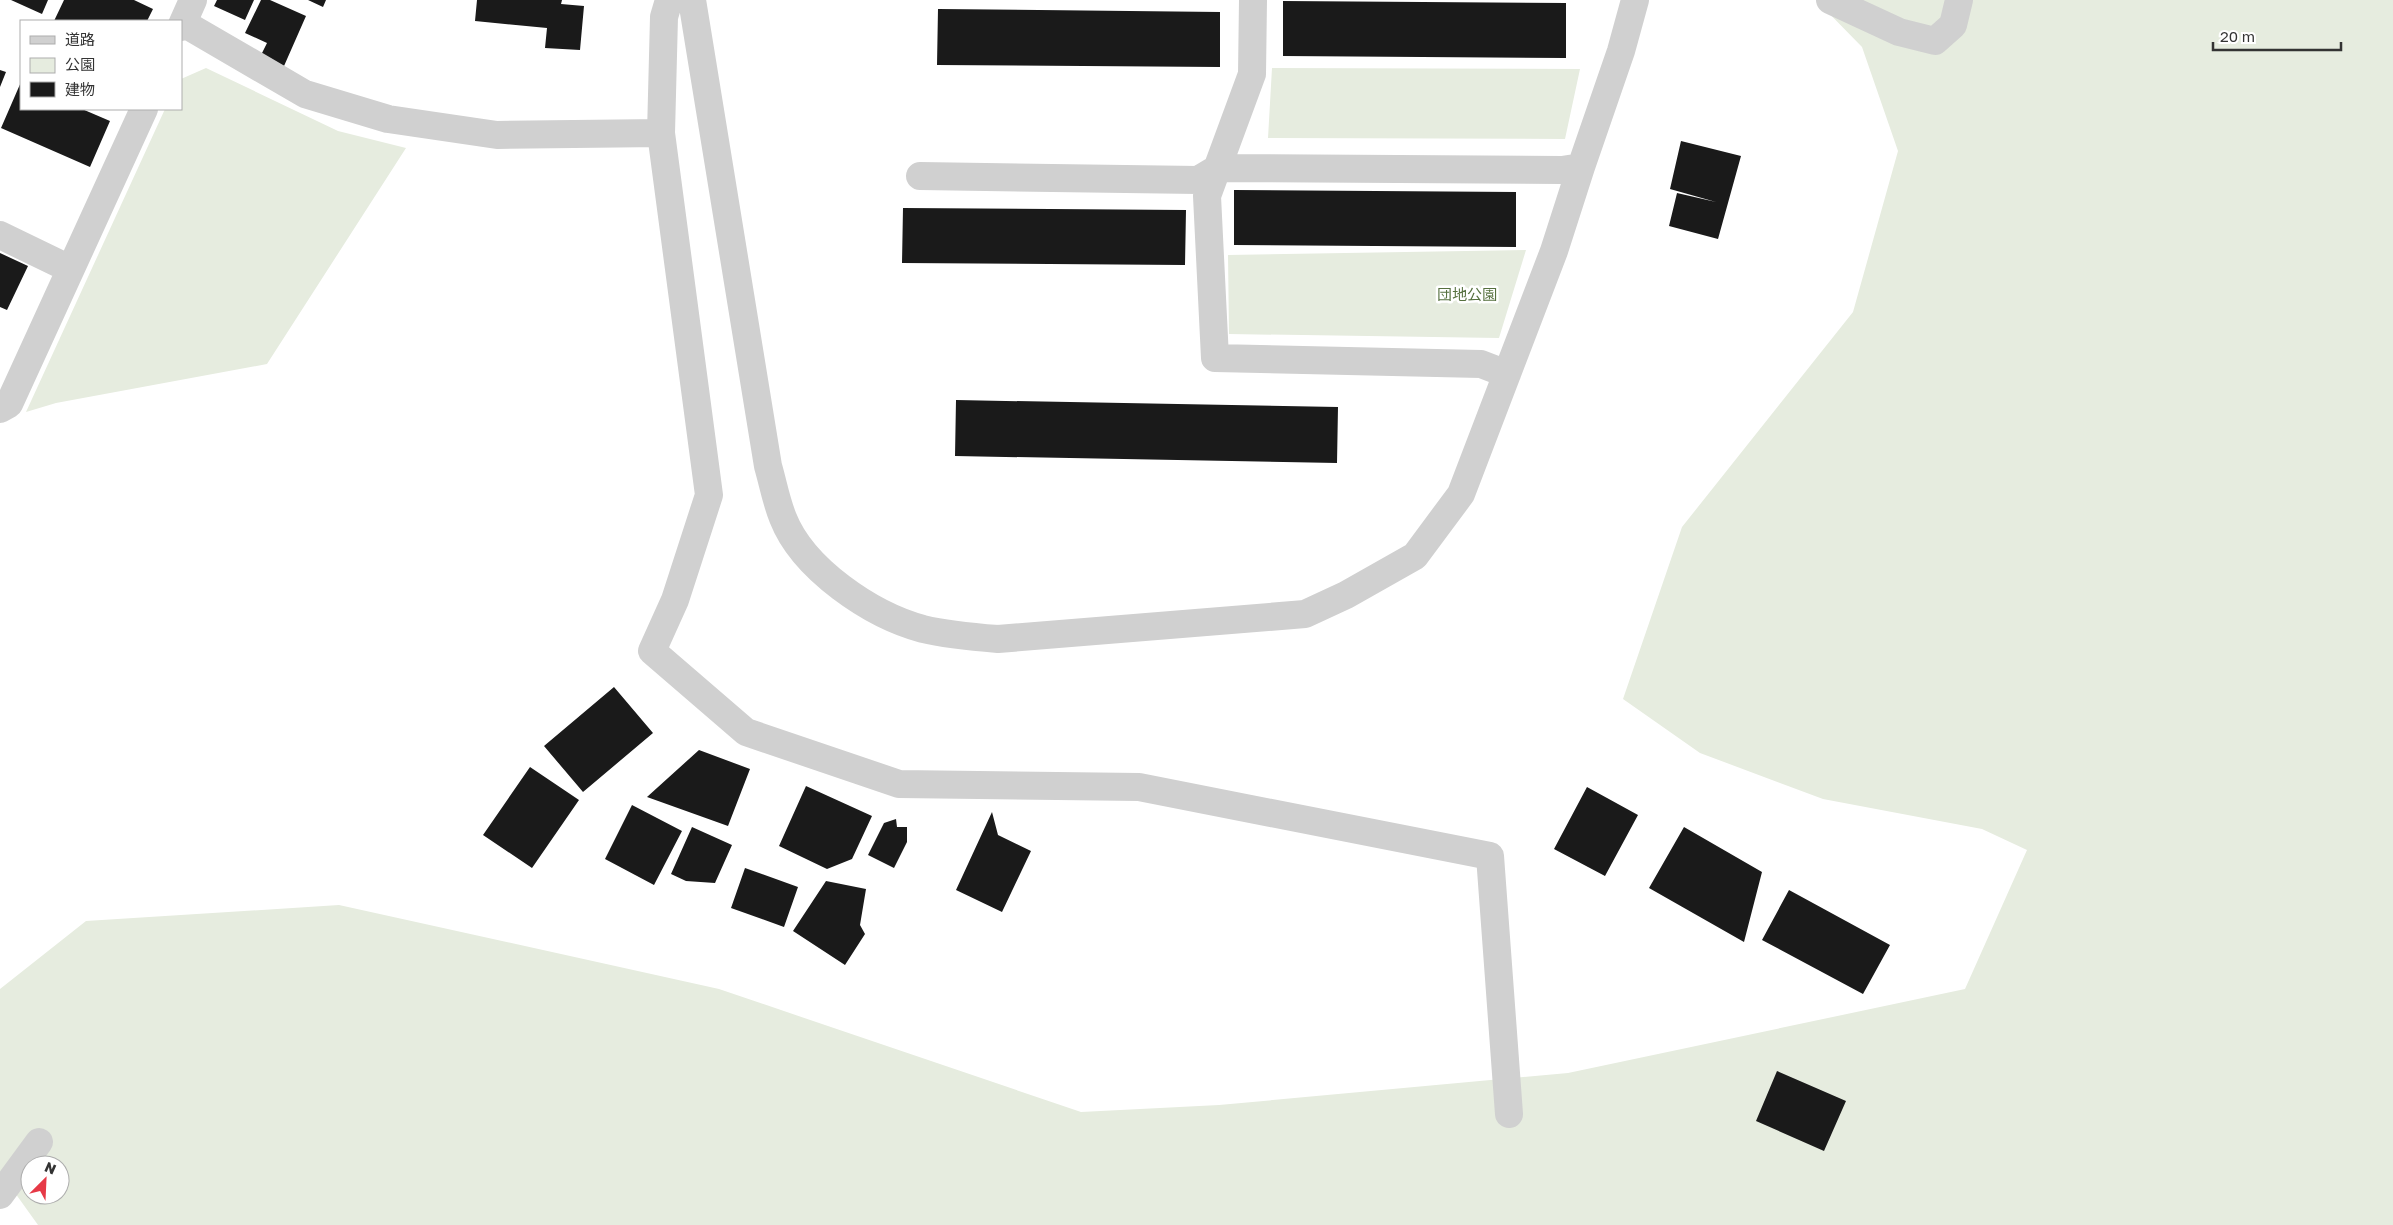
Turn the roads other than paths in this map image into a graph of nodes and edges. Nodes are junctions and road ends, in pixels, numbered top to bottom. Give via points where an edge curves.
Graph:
1 (669, 0) edge
2 (692, 0) edge
3 (1253, 0) edge
4 (1635, 0) edge
5 (1830, 0) edge
6 (1959, 0) edge
7 (186, 17) edge
8 (144, 110) edge
9 (661, 133) junction
10 (1581, 167) junction
11 (1218, 168) junction
12 (920, 176) dead end
13 (0, 235) edge
14 (70, 269) junction
15 (1507, 374) junction
16 (0, 409) edge
17 (1509, 1114) dead end
18 (39, 1142) dead end
19 (0, 1196) edge

1 - 9 street via 664,17
2 - 15 street via 768,466 783,519 807,557 849,593 882,612 921,628 958,636 998,638 1305,614 1415,556 1461,494
3 - 11 street via 1252,74
4 - 10 street via 1622,51
5 - 6 street via 1899,32 1935,41 1953,25
7 - 9 street via 305,94 388,119 497,135
8 - 14 street
9 - 17 street via 709,495 675,600 652,652 746,732 899,784 1140,787 1490,856
10 - 11 street via 1562,170
10 - 15 street via 1554,251
11 - 12 street via 1198,180
11 - 15 street via 1207,196 1215,358 1481,364
13 - 14 street
14 - 16 street via 9,404
18 - 19 street

